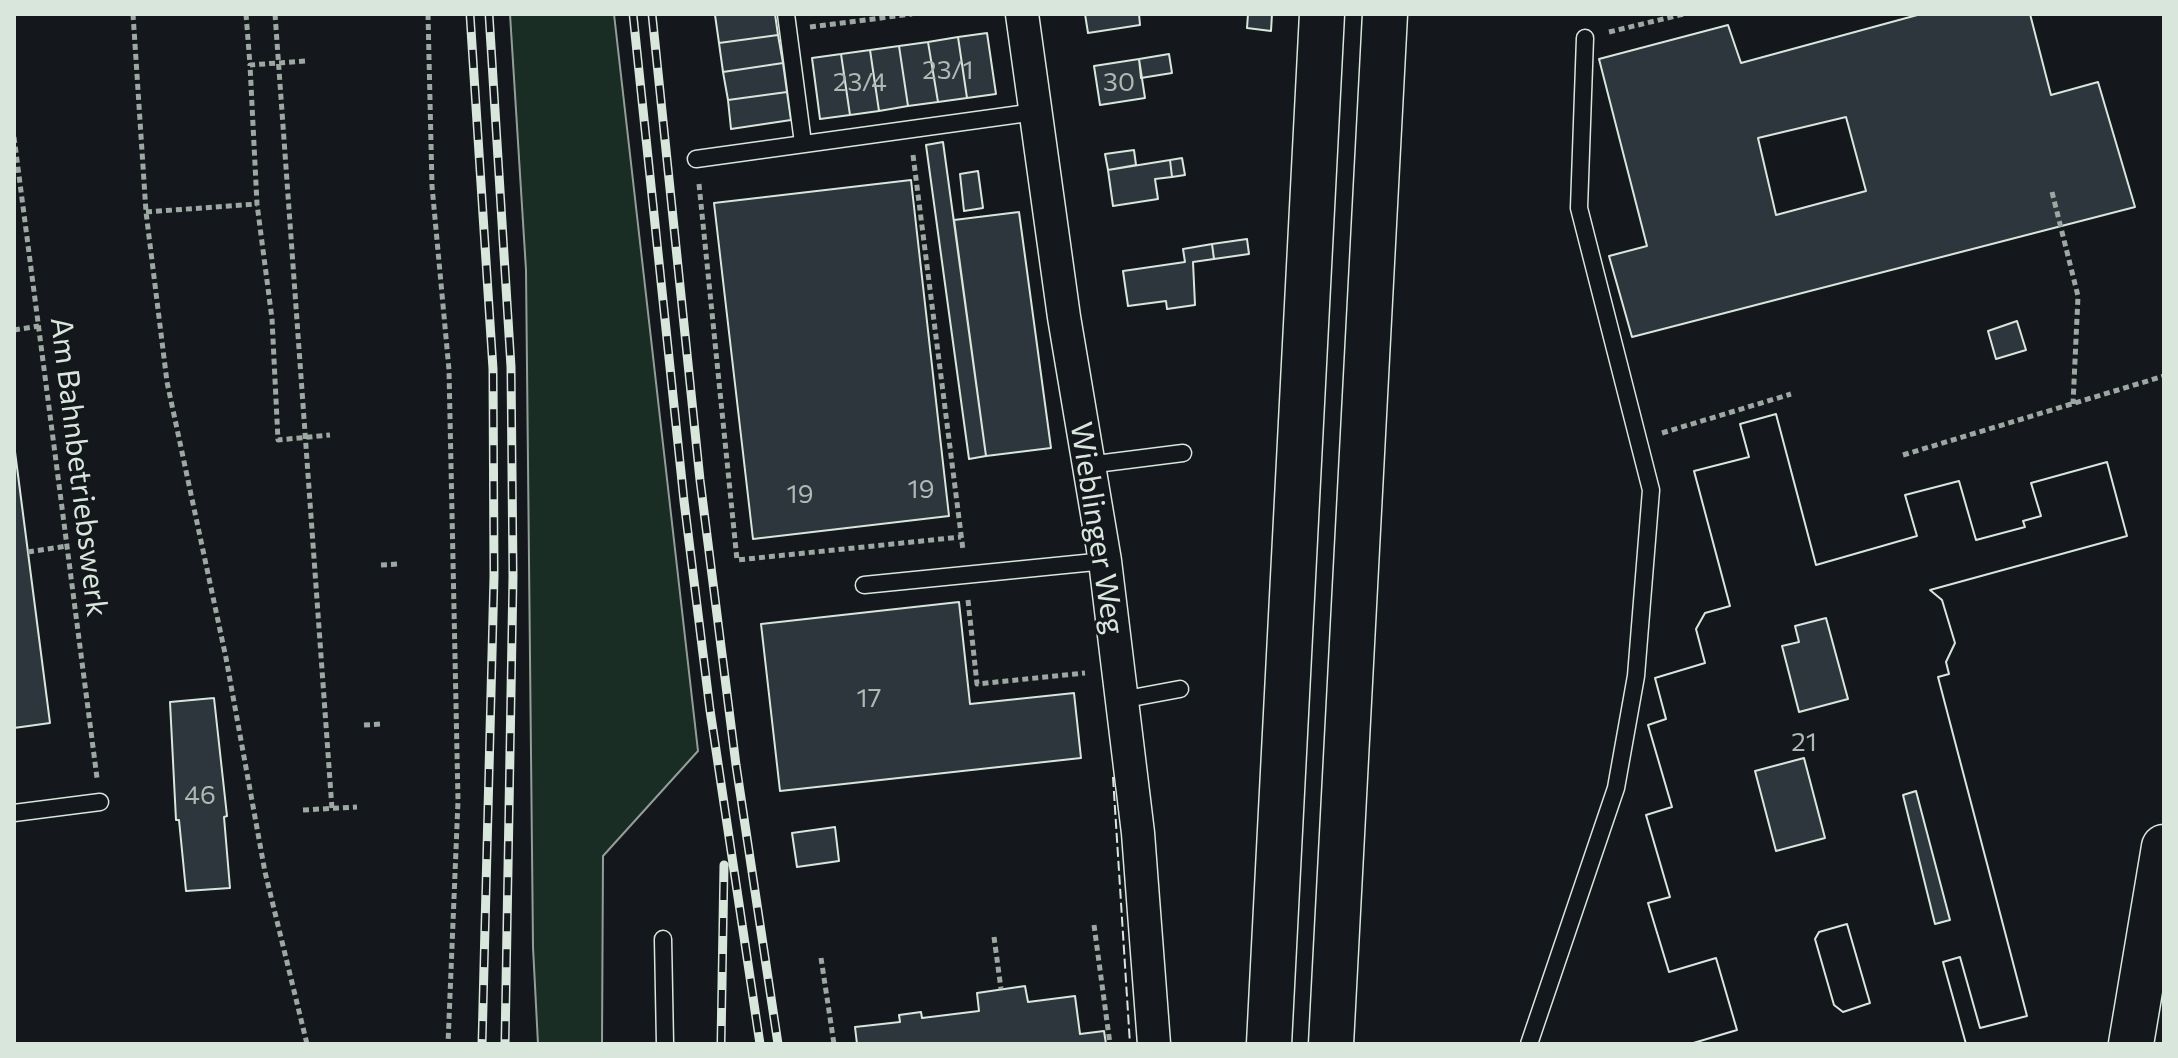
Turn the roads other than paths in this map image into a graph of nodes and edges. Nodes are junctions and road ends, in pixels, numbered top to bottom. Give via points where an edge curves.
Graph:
1 (1022, 14) edge
2 (1322, 14) edge
3 (1385, 14) edge
4 (787, 22) edge
5 (1585, 38) road end
6 (1035, 112) junction
7 (803, 143) junction
8 (696, 159) road end
9 (1183, 453) dead end
10 (1088, 465) junction
11 (1105, 561) junction
12 (864, 585) dead end
13 (1120, 685) junction
14 (1180, 689) dead end
15 (100, 802) road end
16 (14, 813) edge
17 (2164, 847) edge
18 (663, 939) dead end
19 (665, 1044) edge
20 (1154, 1044) edge
21 (1269, 1044) edge
22 (1331, 1044) edge
23 (1529, 1044) edge
24 (2131, 1044) edge

1 - 6 street, Wieblinger Weg
2 - 21 main road
3 - 22 main road
4 - 7 lane
5 - 23 lane via 1579,208 1651,490 1636,676 1616,788
6 - 7 lane
6 - 10 street, Wieblinger Weg
7 - 8 lane
9 - 10 lane
10 - 11 street, Wieblinger Weg
11 - 12 lane
11 - 13 street, Wieblinger Weg
13 - 14 lane
13 - 20 street, Wieblinger Weg via 1147,921
15 - 16 lane
17 - 24 main road
18 - 19 lane

